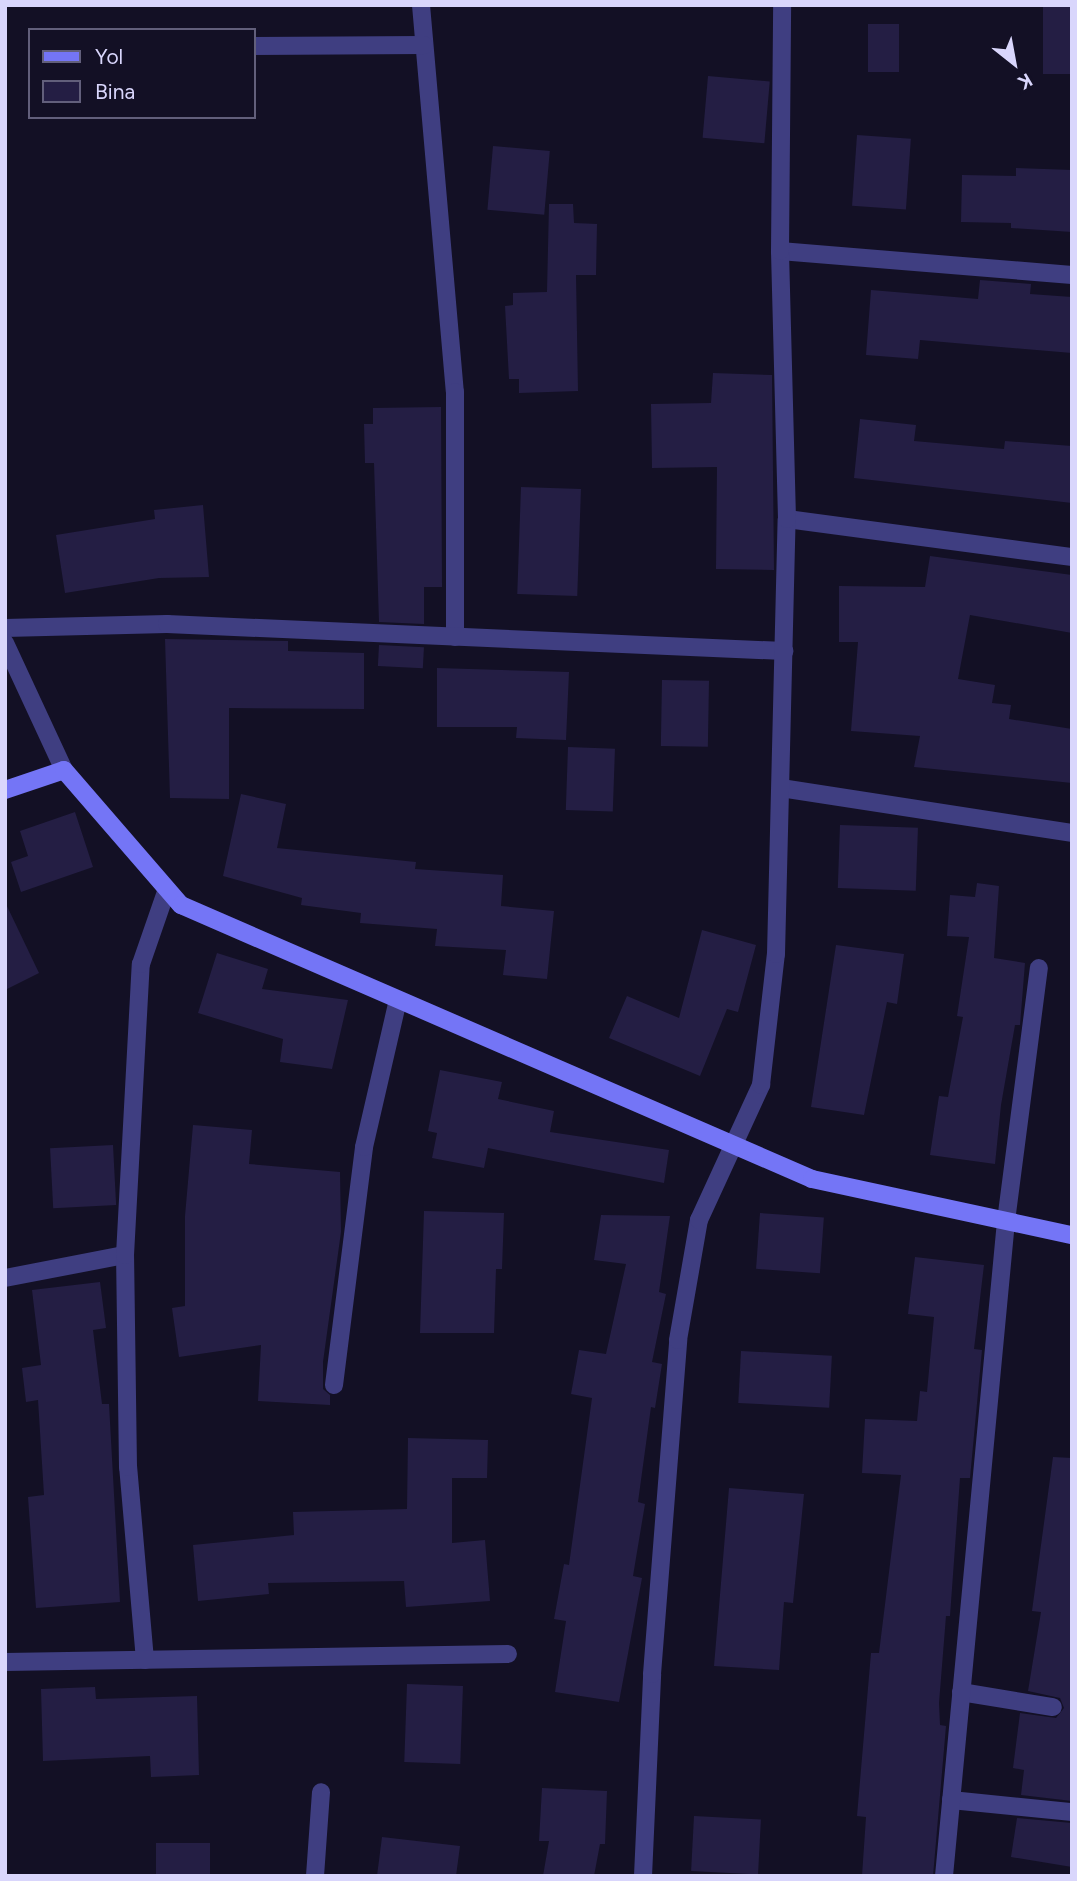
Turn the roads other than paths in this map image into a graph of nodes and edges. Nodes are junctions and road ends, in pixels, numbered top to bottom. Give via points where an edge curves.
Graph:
1 (421, 5) edge
2 (782, 5) edge
3 (424, 45) junction
4 (256, 46) edge
5 (780, 251) junction
6 (1072, 275) edge
7 (787, 519) junction
8 (1072, 557) edge
9 (5, 628) edge
10 (455, 637) junction
11 (5, 643) edge
12 (784, 652) junction
13 (64, 770) junction
14 (780, 788) junction
15 (5, 790) edge
16 (1072, 833) edge
17 (167, 889) junction
18 (1039, 968) dead end
19 (398, 1000) junction
20 (736, 1146) junction
21 (1006, 1221) junction
22 (1072, 1235) edge
23 (125, 1255) junction
24 (5, 1278) edge
25 (334, 1385) dead end
26 (508, 1654) dead end
27 (145, 1660) junction
28 (5, 1662) edge
29 (961, 1692) junction
30 (1053, 1707) dead end
31 (320, 1792) dead end
32 (951, 1800) junction
33 (1072, 1812) edge
34 (315, 1876) edge
35 (643, 1876) edge
36 (944, 1876) edge

1 - 3 street
2 - 5 street
3 - 4 street
3 - 10 street via 455,392
5 - 6 street
5 - 7 street
7 - 8 street
7 - 12 street
9 - 10 street via 167,624
10 - 12 street
11 - 13 street
12 - 14 street
13 - 15 street
13 - 17 street
14 - 16 street
14 - 20 street via 776,954 761,1085
17 - 19 street via 181,905
17 - 23 street via 141,964
18 - 21 street
19 - 20 street
19 - 25 street via 364,1147
20 - 21 street via 813,1179
20 - 35 street via 699,1220 678,1340 652,1674
21 - 22 street
21 - 29 street
23 - 24 street
23 - 27 street via 128,1467
26 - 27 street
27 - 28 street
29 - 30 street
29 - 32 street
31 - 34 street
32 - 33 street
32 - 36 street

